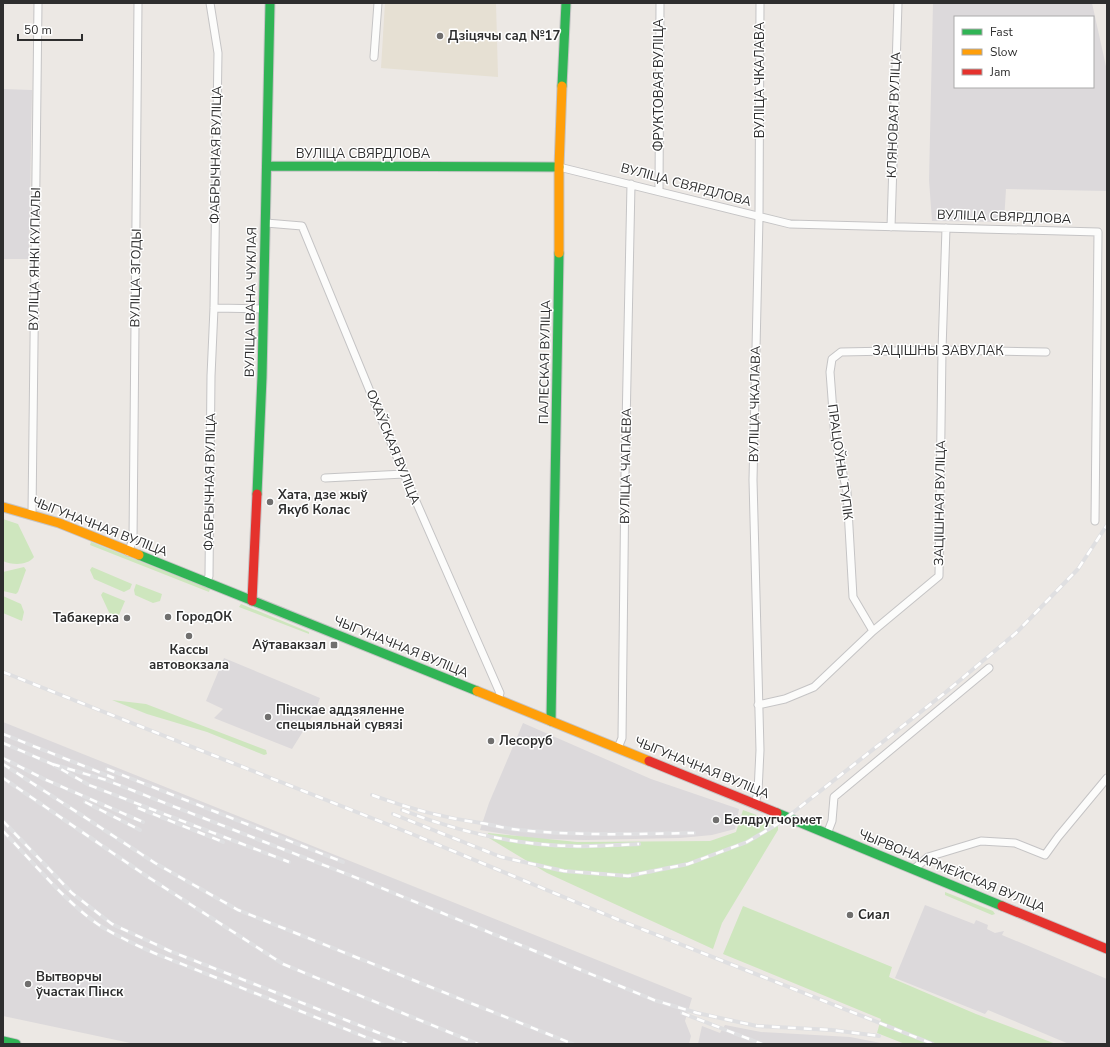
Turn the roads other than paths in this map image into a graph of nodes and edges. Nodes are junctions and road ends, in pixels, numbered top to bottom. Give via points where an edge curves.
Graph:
1 (38, 3) edge
2 (138, 3) edge
3 (210, 3) edge
4 (270, 3) edge
5 (378, 3) edge
6 (566, 3) edge
7 (660, 3) edge
8 (760, 3) edge
9 (898, 3) edge
10 (374, 57) dead end
11 (268, 166) junction
12 (558, 167) junction
13 (632, 184) junction
14 (659, 191) junction
15 (759, 217) junction
16 (266, 223) junction
17 (891, 227) junction
18 (946, 228) junction
19 (214, 308) junction
20 (263, 309) junction
21 (942, 350) junction
22 (1046, 352) dead end
23 (832, 359) joint
24 (404, 474) junction
25 (326, 478) dead end
26 (3, 507) edge
27 (32, 514) junction
28 (1095, 522) dead end
29 (128, 552) junction
30 (206, 583) junction
31 (252, 602) junction
32 (873, 631) junction
33 (989, 668) dead end
34 (498, 700) junction
35 (758, 706) junction
36 (551, 721) junction
37 (618, 748) junction
38 (1107, 778) edge
39 (756, 804) junction
40 (787, 817) joint
41 (827, 834) junction
42 (914, 869) junction
43 (1107, 949) edge
44 (3, 1041) edge
45 (16, 1044) edge

1 - 27 street, ВУЛІЦА ЯНКІ КУПАЛЫ
2 - 29 street, ВУЛІЦА ЗГОДЫ via 133,540
3 - 19 street, ФАБРЫЧНАЯ ВУЛІЦА via 218,53
4 - 11 street, ВУЛІЦА ІВАНА ЧУКЛАЯ
5 - 10 street
6 - 12 street, ПАЛЕСКАЯ ВУЛІЦА
7 - 14 street, ФРУКТОВАЯ ВУЛІЦА
8 - 15 street, ВУЛІЦА ЧКАЛАВА
9 - 17 street, КЛЯНОВАЯ ВУЛІЦА
11 - 12 street, ВУЛІЦА СВЯРДЛОВА
11 - 16 street, ВУЛІЦА ІВАНА ЧУКЛАЯ
12 - 13 street, ВУЛІЦА СВЯРДЛОВА
12 - 36 street, ПАЛЕСКАЯ ВУЛІЦА via 559,300
13 - 14 street, ВУЛІЦА СВЯРДЛОВА
13 - 37 street, ВУЛІЦА ЧАПАЕВА via 622,738
14 - 15 street, ВУЛІЦА СВЯРДЛОВА
15 - 17 street, ВУЛІЦА СВЯРДЛОВА via 790,224
15 - 35 street, ВУЛІЦА ЧКАЛАВА via 753,480
16 - 20 street, ВУЛІЦА ІВАНА ЧУКЛАЯ
16 - 24 street, ОХАЎСКАЯ ВУЛІЦА via 302,226
17 - 18 street, ВУЛІЦА СВЯРДЛОВА
18 - 21 street, ЗАЦІШНАЯ ВУЛІЦА
18 - 28 street, ВУЛІЦА СВЯРДЛОВА via 1098,232
19 - 20 street
19 - 30 street, ФАБРЫЧНАЯ ВУЛІЦА via 209,576
20 - 31 street, ВУЛІЦА ІВАНА ЧУКЛАЯ
21 - 22 street, ЗАЦІШНЫ ЗАВУЛАК
21 - 23 street, ЗАЦІШНЫ ЗАВУЛАК via 841,352
21 - 32 street, ЗАЦІШНАЯ ВУЛІЦА via 939,576
23 - 32 street, ПРАЦОЎНЫ ТУПІК via 830,372 834,438 847,492 854,597
24 - 25 street
24 - 34 street, ОХАЎСКАЯ ВУЛІЦА via 500,694
26 - 27 street, ЧЫГУНАЧНАЯ ВУЛІЦА
27 - 29 street, ЧЫГУНАЧНАЯ ВУЛІЦА
29 - 30 street, ЧЫГУНАЧНАЯ ВУЛІЦА
30 - 31 street, ЧЫГУНАЧНАЯ ВУЛІЦА
31 - 34 street, ЧЫГУНАЧНАЯ ВУЛІЦА
32 - 35 street, ЗАЦІШНАЯ ВУЛІЦА via 814,687 785,699
33 - 41 street via 834,797 832,821
34 - 36 street, ЧЫГУНАЧНАЯ ВУЛІЦА
35 - 39 street, ВУЛІЦА ЧКАЛАВА via 760,750
36 - 37 street, ЧЫГУНАЧНАЯ ВУЛІЦА
37 - 39 street, ЧЫГУНАЧНАЯ ВУЛІЦА
38 - 42 street via 1045,855 1015,843 981,841 928,857
39 - 40 street, ЧЫГУНАЧНАЯ ВУЛІЦА
40 - 41 street, ЧЫРВОНААРМЕЙСКАЯ ВУЛІЦА
41 - 42 street, ЧЫРВОНААРМЕЙСКАЯ ВУЛІЦА
42 - 43 street, ЧЫРВОНААРМЕЙСКАЯ ВУЛІЦА
44 - 45 street

